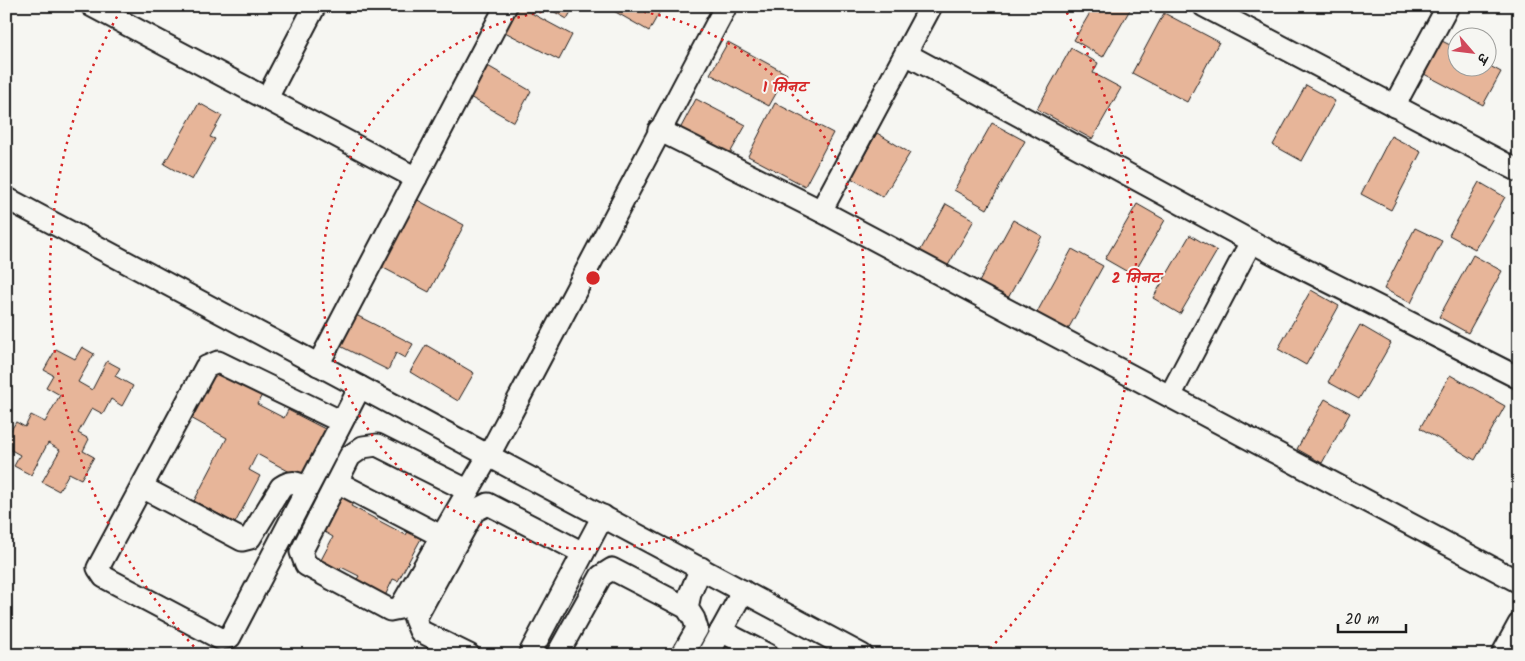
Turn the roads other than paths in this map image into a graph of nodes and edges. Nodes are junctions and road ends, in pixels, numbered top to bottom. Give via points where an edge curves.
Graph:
1 (92, 6) edge
2 (315, 6) edge
3 (506, 6) edge
4 (726, 6) edge
5 (931, 6) edge
6 (1204, 6) edge
7 (1448, 6) edge
8 (906, 54) junction
9 (267, 98) junction
10 (1394, 106) junction
11 (659, 130) junction
12 (1519, 171) edge
13 (416, 178) junction
14 (6, 198) edge
15 (821, 210) junction
16 (1251, 242) junction
17 (318, 365) junction
18 (1519, 378) edge
19 (360, 387) junction
20 (1170, 396) junction
21 (342, 422) junction
22 (489, 455) junction
23 (337, 482) junction
24 (142, 487) junction
25 (307, 488) junction
26 (467, 490) junction
27 (603, 516) junction
28 (441, 536) junction
29 (583, 553) junction
30 (701, 568) junction
31 (1519, 582) edge
32 (743, 591) junction
33 (687, 608) junction
34 (1519, 624) edge
35 (721, 631) junction
36 (469, 655) edge
37 (529, 655) edge
38 (556, 655) edge
39 (682, 655) edge
40 (708, 655) edge
41 (768, 655) edge
42 (862, 655) edge
43 (1502, 655) edge

1 - 9 street
2 - 9 street
3 - 13 street
4 - 11 street
5 - 8 street
6 - 10 street
7 - 10 street
8 - 15 street
8 - 16 street
9 - 13 street
10 - 12 street
11 - 15 street
11 - 22 street
13 - 17 street
14 - 17 street
15 - 20 street
16 - 18 street
16 - 20 street
17 - 19 street
19 - 21 street
19 - 22 street
20 - 31 street
21 - 24 street via 218,362 206,367
21 - 25 street
22 - 26 street
22 - 27 street
23 - 26 street via 350,456 363,447 377,445
23 - 28 street
23 - 28 street via 302,552 306,565 390,610 400,608
24 - 25 street via 242,540 250,538 281,486 296,482
24 - 25 street via 98,568 104,577 221,639 230,636
26 - 28 street
27 - 29 street
27 - 30 street
29 - 36 street via 488,504 474,511 415,619 420,631
29 - 37 street
30 - 32 street
30 - 33 street
32 - 35 street
32 - 42 street
33 - 38 street via 612,569 601,576
33 - 39 street via 697,629
34 - 43 street
35 - 40 street
35 - 41 street

